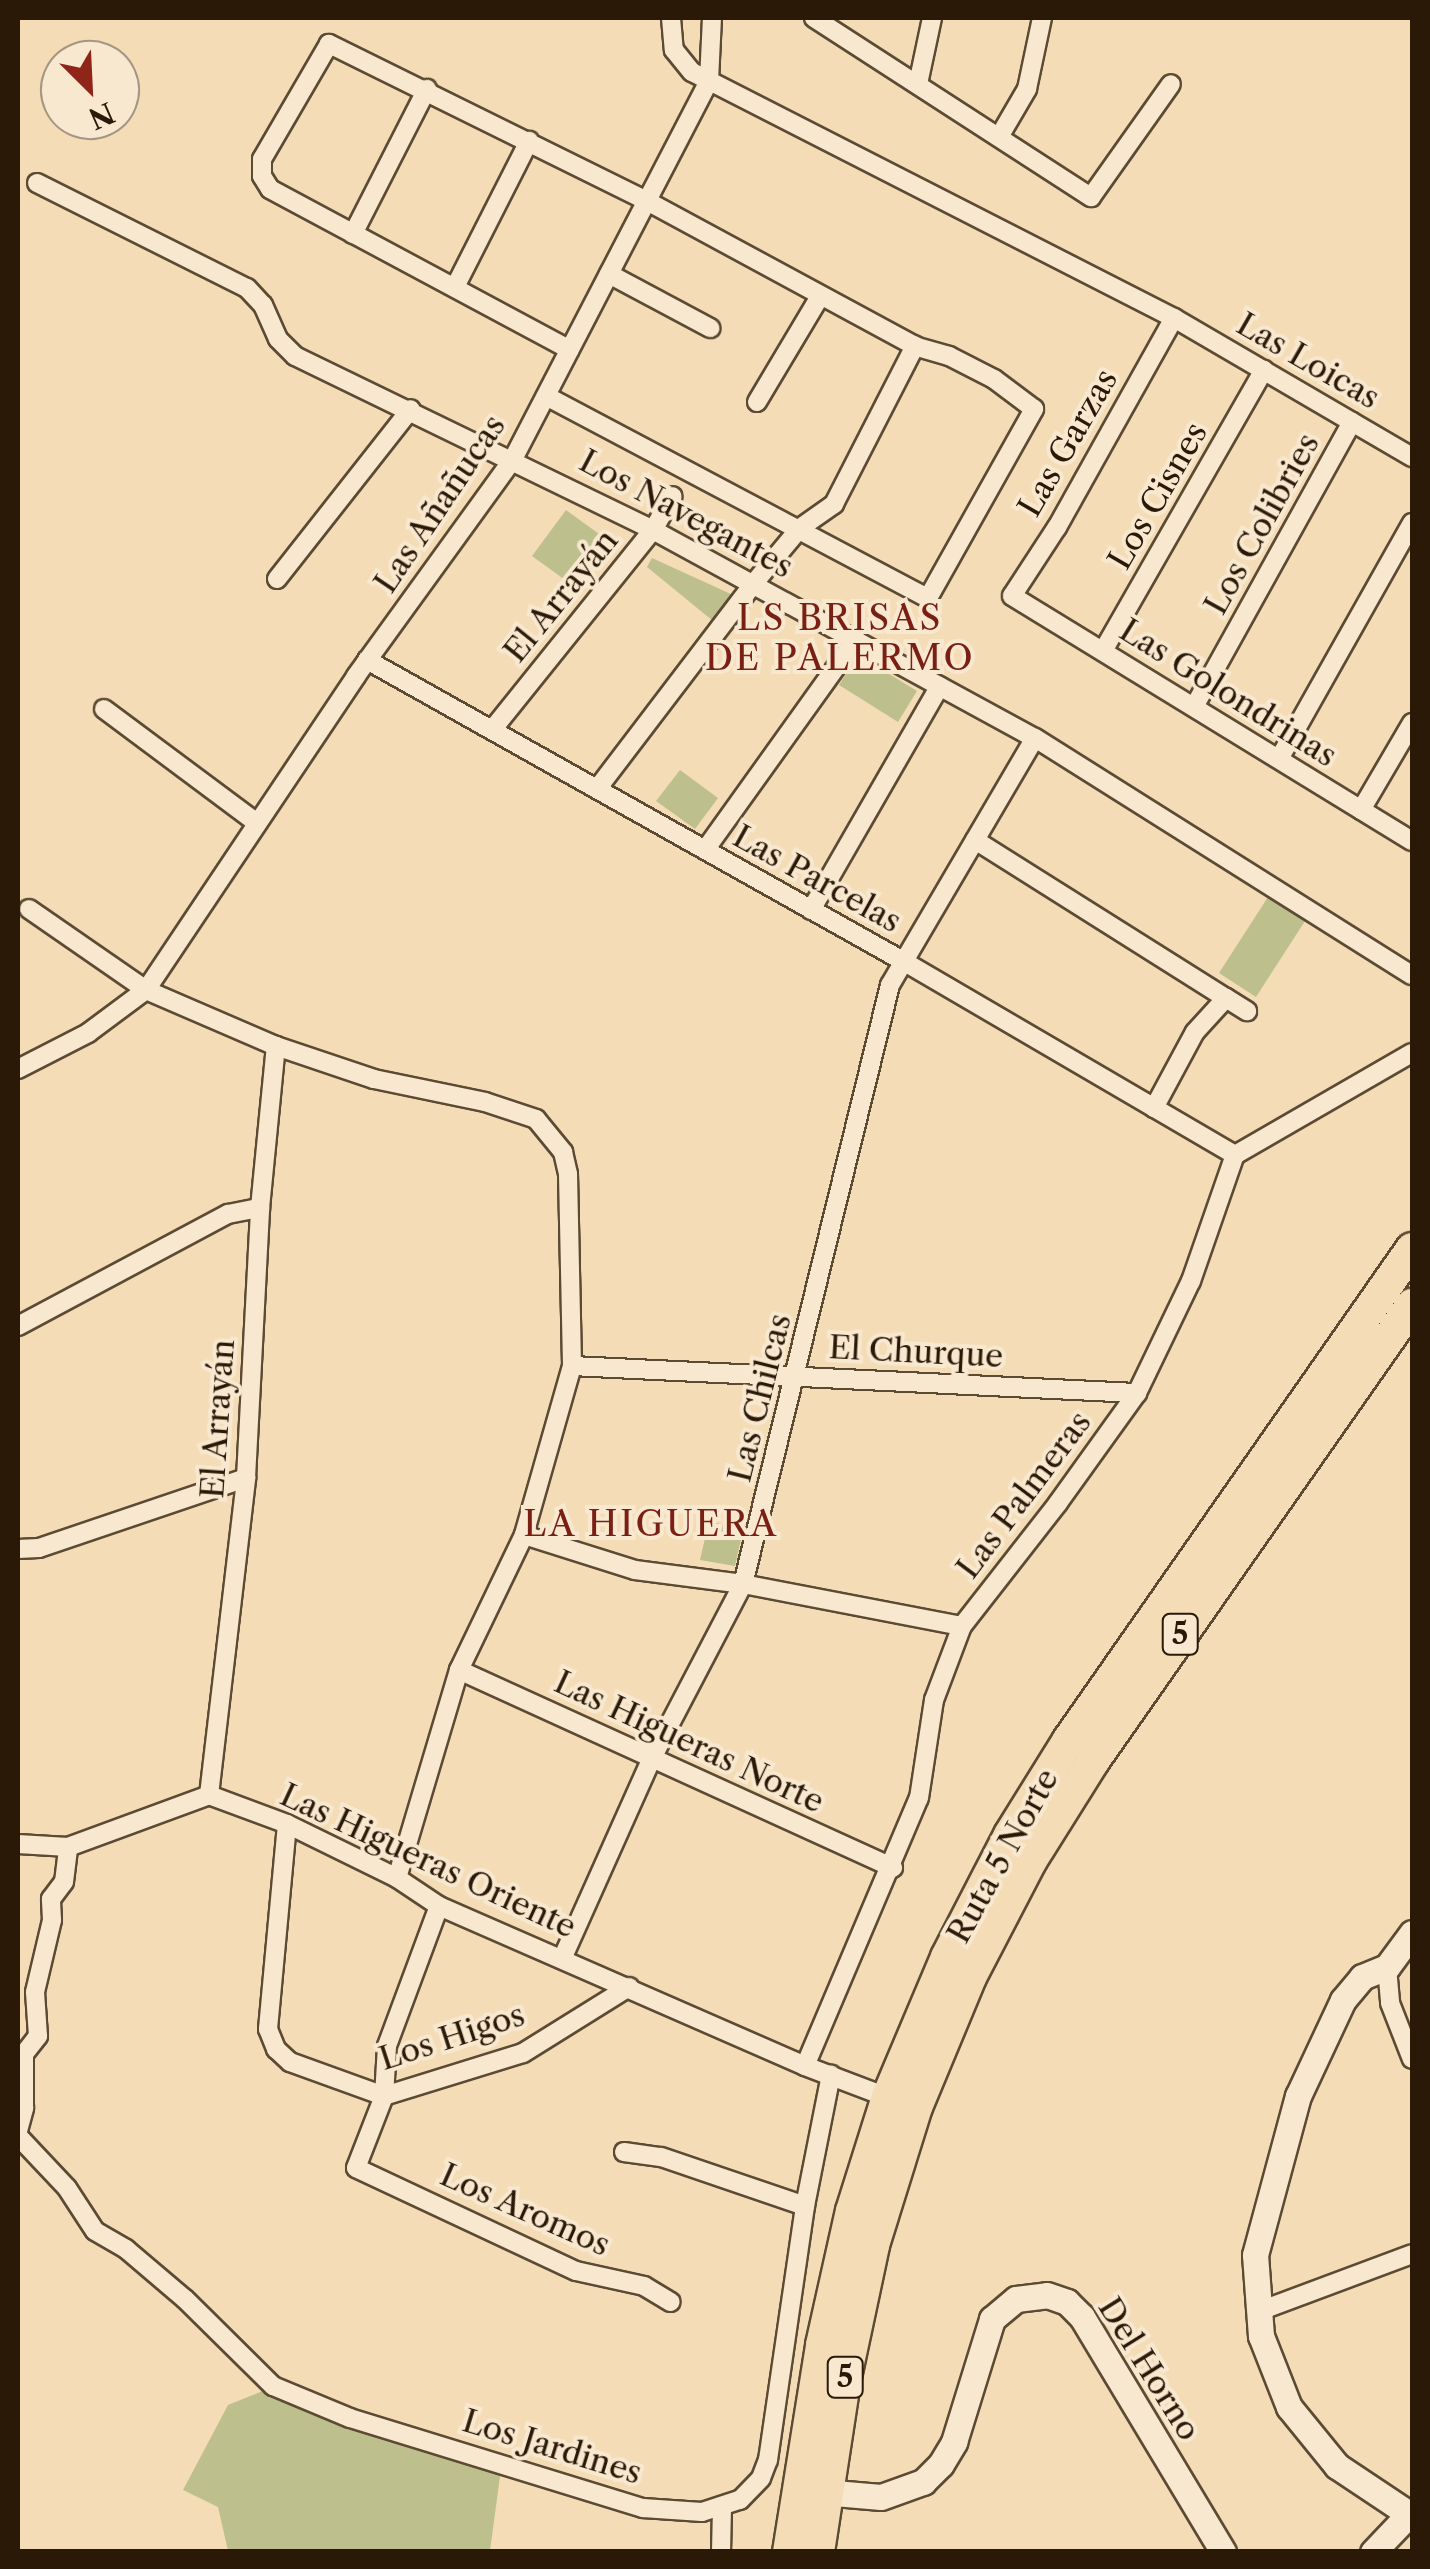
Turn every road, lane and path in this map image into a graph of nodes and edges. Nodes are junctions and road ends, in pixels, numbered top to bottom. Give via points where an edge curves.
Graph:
1 (670, 18) edge
2 (712, 18) edge
3 (932, 18) edge
4 (1042, 18) edge
5 (820, 19) edge
6 (708, 81) junction
7 (918, 84) junction
8 (1171, 84) dead end
9 (426, 89) junction
10 (998, 137) junction
11 (529, 141) junction
12 (37, 183) dead end
13 (647, 201) junction
14 (353, 234) junction
15 (609, 274) junction
16 (455, 286) junction
17 (820, 298) junction
18 (1174, 318) junction
19 (710, 328) dead end
20 (914, 346) junction
21 (570, 350) junction
22 (1264, 370) junction
23 (546, 396) junction
24 (757, 402) dead end
25 (410, 409) junction
26 (1352, 422) junction
27 (1412, 457) edge
28 (513, 459) junction
29 (673, 496) dead end
30 (1412, 523) edge
31 (800, 528) junction
32 (654, 530) junction
33 (278, 579) dead end
34 (754, 582) junction
35 (1012, 596) joint
36 (856, 639) junction
37 (1103, 652) junction
38 (367, 660) junction
39 (940, 686) junction
40 (1194, 707) junction
41 (104, 709) dead end
42 (1412, 723) edge
43 (492, 730) junction
44 (1035, 738) junction
45 (1279, 759) junction
46 (597, 789) junction
47 (1361, 810) junction
48 (258, 824) junction
49 (975, 840) junction
50 (1412, 841) edge
51 (705, 850) junction
52 (30, 909) dead end
53 (811, 910) junction
54 (903, 961) junction
55 (1412, 975) edge
56 (146, 990) junction
57 (1226, 998) junction
58 (1247, 1011) dead end
59 (276, 1046) junction
60 (1412, 1053) edge
61 (18, 1069) edge
62 (1154, 1108) junction
63 (1235, 1155) junction
64 (260, 1208) junction
65 (1412, 1249) edge
66 (1412, 1306) edge
67 (18, 1326) edge
68 (572, 1366) junction
69 (797, 1377) junction
70 (1137, 1393) junction
71 (246, 1478) junction
72 (524, 1535) junction
73 (18, 1549) edge
74 (743, 1584) junction
75 (962, 1626) junction
76 (460, 1670) junction
77 (652, 1758) junction
78 (209, 1795) junction
79 (286, 1824) junction
80 (18, 1844) edge
81 (68, 1846) junction
82 (893, 1868) junction
83 (397, 1878) junction
84 (439, 1906) junction
85 (1412, 1933) edge
86 (562, 1958) junction
87 (1387, 1967) junction
88 (629, 1987) junction
89 (1412, 2058) edge
90 (805, 2066) junction
91 (831, 2075) junction
92 (384, 2096) junction
93 (902, 2102) junction
94 (18, 2134) edge
95 (624, 2152) dead end
96 (805, 2206) junction
97 (1412, 2254) edge
98 (670, 2302) dead end
99 (1257, 2312) junction
100 (813, 2491) junction
101 (722, 2508) junction
102 (1411, 2515) edge
103 (721, 2552) edge
104 (789, 2552) edge
105 (818, 2552) edge
106 (1224, 2552) edge
107 (1374, 2552) edge

1 - 6 street, Las Loicas via 678,59
2 - 6 street, Las Añañucas
3 - 7 street
4 - 10 street via 1026,88
5 - 7 street
6 - 13 street, Las Añañucas
6 - 18 street, Las Loicas
7 - 10 street
8 - 10 street via 1091,197
9 - 11 street
9 - 14 street
9 - 14 street via 329,44 266,152 261,168 270,189
11 - 13 street
11 - 16 street
12 - 25 street, Los Navegantes via 247,288 295,356
13 - 15 street, Las Añañucas
13 - 17 street
14 - 16 street
15 - 19 street
15 - 21 street, Las Añañucas
16 - 21 street
17 - 20 street
17 - 24 street
18 - 22 street, Las Loicas
18 - 35 street, Las Garzas
20 - 31 street via 834,504
20 - 31 street via 994,379 1034,409 928,598
21 - 23 street, Las Añañucas
22 - 26 street, Las Loicas
22 - 37 street, Los Cisnes
23 - 28 street, Las Añañucas
23 - 31 street
25 - 28 street, Los Navegantes
25 - 33 street
26 - 27 street, Las Loicas
26 - 40 street, Los Colibries
28 - 32 street, Los Navegantes
28 - 38 street, Las Añañucas
29 - 32 street, El Arrayán
30 - 45 street
31 - 34 street
32 - 34 street, Los Navegantes
32 - 43 street, El Arrayán
34 - 36 street, Los Navegantes
34 - 46 street
35 - 37 street, Las Golondrinas
36 - 39 street, Los Navegantes
36 - 51 street
37 - 40 street, Las Golondrinas
38 - 43 street, Las Parcelas
38 - 48 street, Las Añañucas
39 - 44 street, Los Navegantes
39 - 53 street
40 - 45 street, Las Golondrinas
41 - 48 street
42 - 47 street
43 - 46 street, Las Parcelas
44 - 49 street, Las Chilcas
44 - 55 street, Los Navegantes
45 - 47 street, Las Golondrinas
46 - 51 street, Las Parcelas
47 - 50 street, Las Golondrinas
48 - 56 street, Las Añañucas
49 - 54 street, Las Chilcas
49 - 57 street
51 - 53 street, Las Parcelas
52 - 56 street
53 - 54 street, Las Parcelas
54 - 62 street, Las Parcelas
54 - 69 street, Las Chilcas via 890,984
56 - 59 street
56 - 61 street, Las Añañucas via 88,1033
57 - 58 street
57 - 62 street via 1195,1032
59 - 64 street, El Arrayán
59 - 68 street via 374,1079 536,1118 551,1133 568,1174
60 - 63 street
62 - 63 street, Las Parcelas
63 - 70 street, Las Palmeras via 1192,1280
64 - 67 street via 228,1214
64 - 71 street, El Arrayán
65 - 93 highway, Ruta 5 Norte / 5 via 1038,1788 961,1928
66 - 93 highway, Ruta 5 Norte / 5 via 1062,1810
68 - 69 street, El Churque
68 - 72 street
69 - 70 street, El Churque
69 - 74 street, Las Chilcas
70 - 75 street, Las Palmeras
71 - 73 street via 39,1548
71 - 78 street, El Arrayán
72 - 74 street via 635,1570
72 - 76 street
74 - 75 street
74 - 77 street, Las Chilcas
75 - 82 street, Las Palmeras via 934,1700 920,1798
76 - 77 street, Las Higueras Norte
76 - 83 street
77 - 82 street, Las Higueras Norte
77 - 86 street, Las Chilcas
78 - 79 street, Las Higueras Oriente
78 - 81 street
79 - 83 street, Las Higueras Oriente
79 - 92 street, Los Higos via 269,2036 290,2062
80 - 81 street
81 - 94 street via 35,1992 38,2036 24,2054
82 - 90 street, Las Palmeras
83 - 84 street, Las Higueras Oriente
84 - 86 street, Las Higueras Oriente
84 - 92 street via 388,2046
85 - 87 street
86 - 88 street, Las Higueras Oriente
87 - 89 street via 1390,2004
87 - 99 street via 1353,1984 1298,2096 1255,2255
88 - 90 street, Las Higueras Oriente
88 - 92 street, Los Higos via 523,2053
90 - 91 street, Las Higueras Oriente
91 - 93 street, Las Higueras Oriente
91 - 96 street
92 - 98 street, Los Aromos via 356,2168 576,2271 644,2286
93 - 100 highway, Ruta 5 Norte / 5
94 - 101 street, Los Jardines via 95,2232 170,2286 274,2386 350,2418 643,2508
95 - 96 street via 662,2156
96 - 101 street via 768,2460 755,2486
97 - 99 street
99 - 102 street via 1278,2384 1303,2428 1356,2482
100 - 104 highway, Ruta 5 Norte / 5
100 - 105 highway, Ruta 5 Norte / 5
100 - 106 street, Del Horno via 881,2497 932,2474 954,2442 992,2319 1016,2299 1047,2295 1082,2316
101 - 103 street
102 - 107 street

